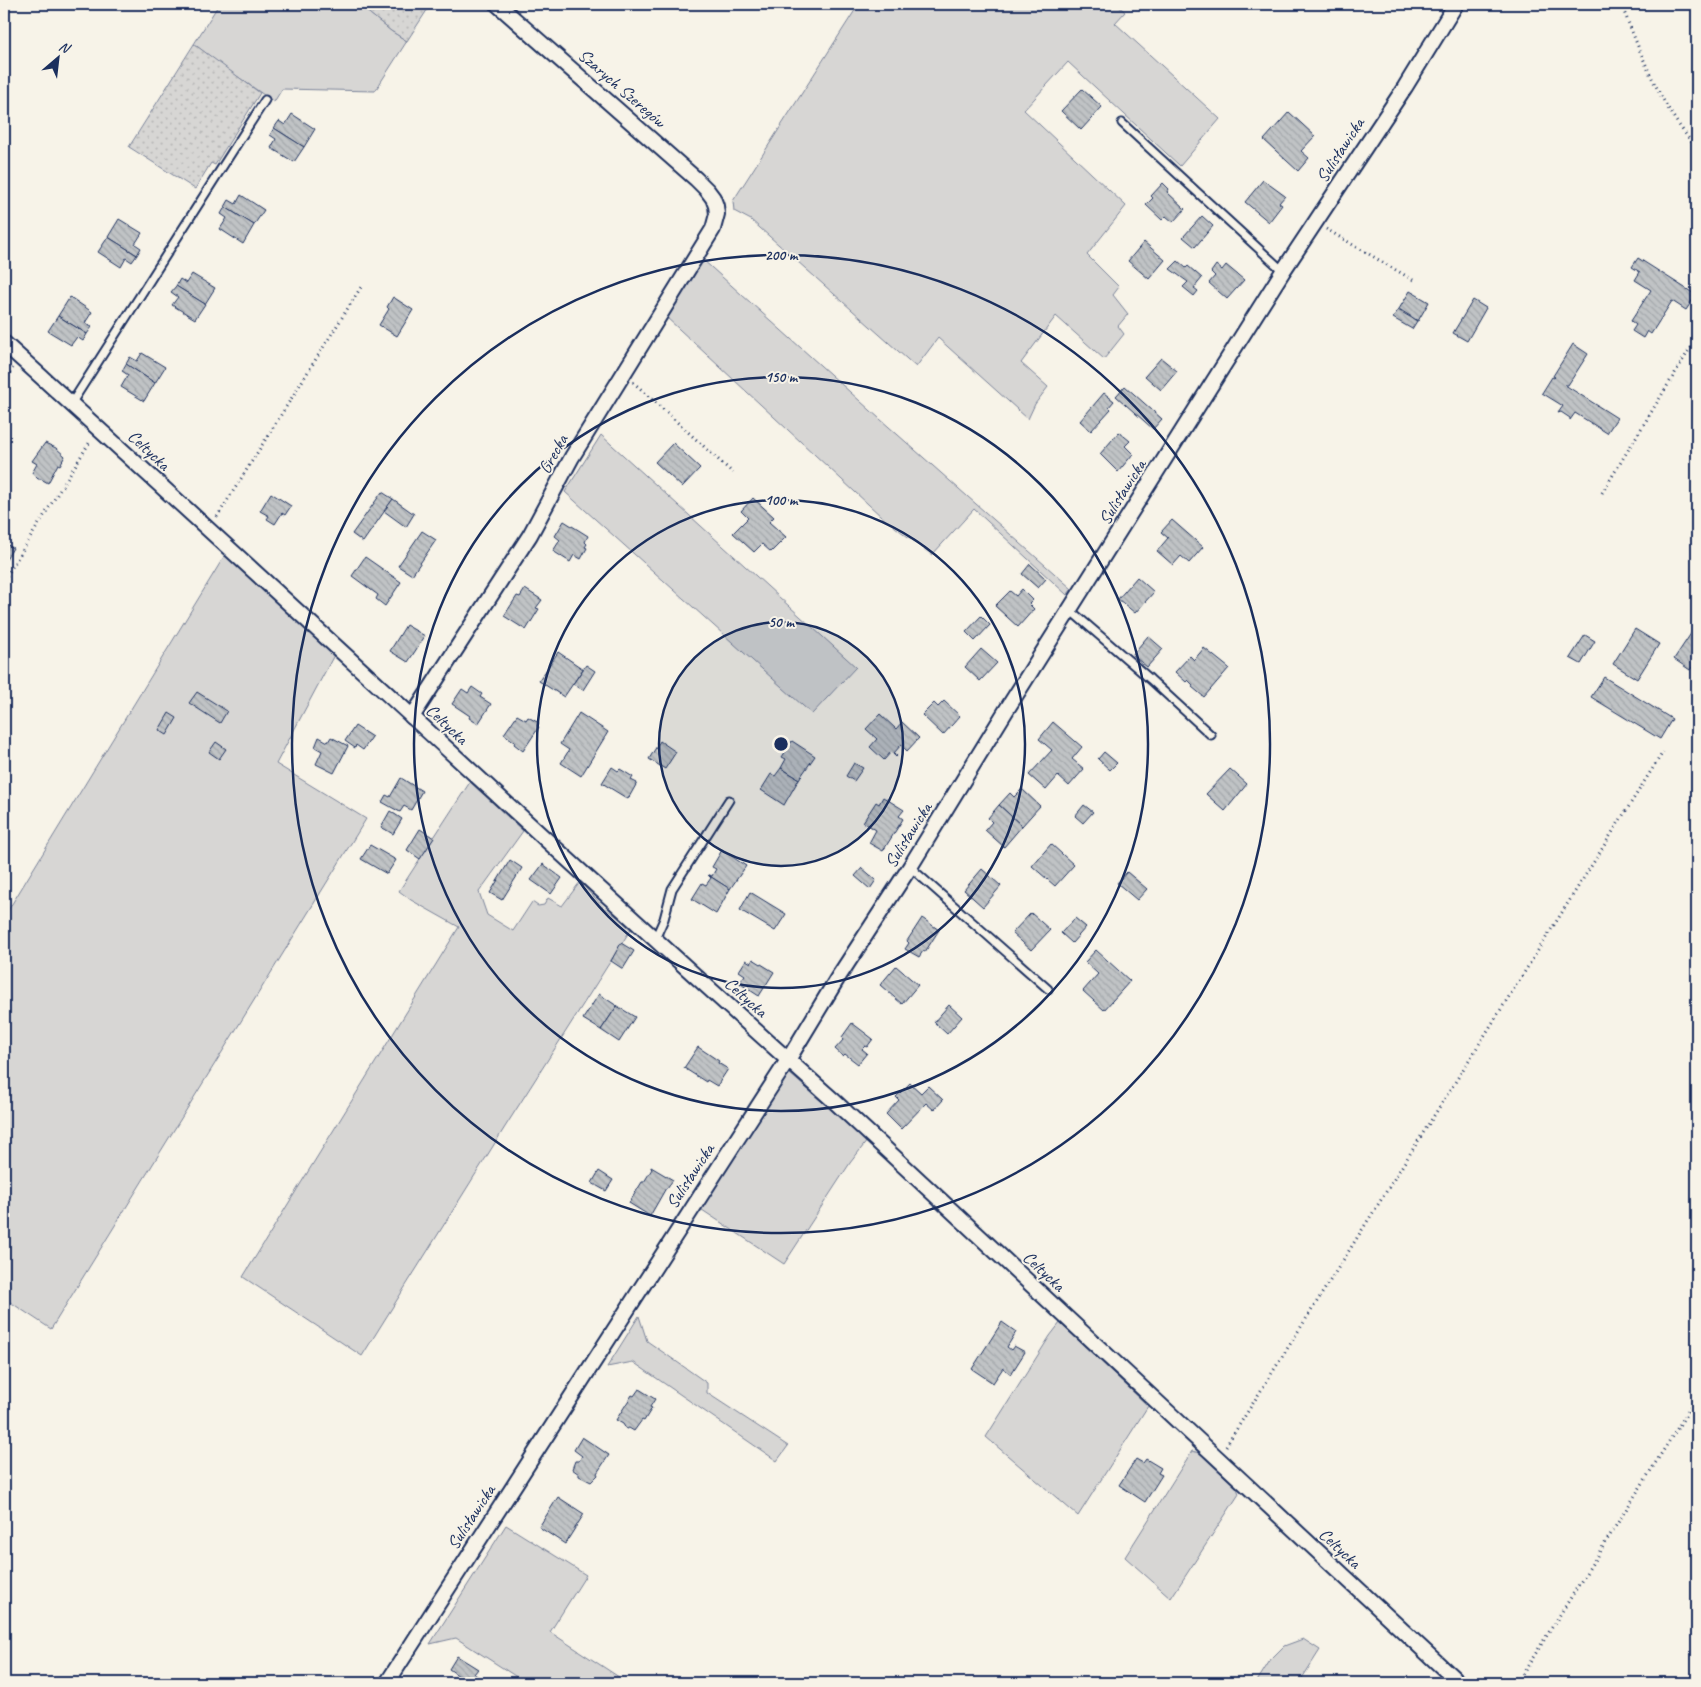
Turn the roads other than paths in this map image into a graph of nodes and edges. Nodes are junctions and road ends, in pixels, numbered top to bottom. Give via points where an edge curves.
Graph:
1 (497, 4) edge
2 (1456, 4) edge
3 (266, 100) dead end
4 (1122, 123) dead end
5 (716, 206) joint
6 (1283, 271) junction
7 (4, 343) edge
8 (72, 404) junction
9 (1070, 610) junction
10 (412, 717) junction
11 (1211, 735) dead end
12 (729, 800) dead end
13 (910, 867) junction
14 (655, 939) junction
15 (1048, 989) dead end
16 (788, 1060) junction
17 (387, 1683) edge
18 (1459, 1683) edge

1 - 5 street, Szarych Szeregów via 696,179
2 - 6 street, Sulisławicka
3 - 8 lane
4 - 6 lane
5 - 10 street, Grecka via 716,222 708,236 572,457 530,535
6 - 9 street, Sulisławicka
7 - 8 street, Celtycka
8 - 10 street, Celtycka
9 - 11 lane
9 - 13 street, Sulisławicka
10 - 14 street, Celtycka
12 - 14 lane via 672,889
13 - 15 lane
13 - 16 street, Sulisławicka
14 - 16 street, Celtycka
16 - 17 street, Sulisławicka
16 - 18 street, Celtycka

